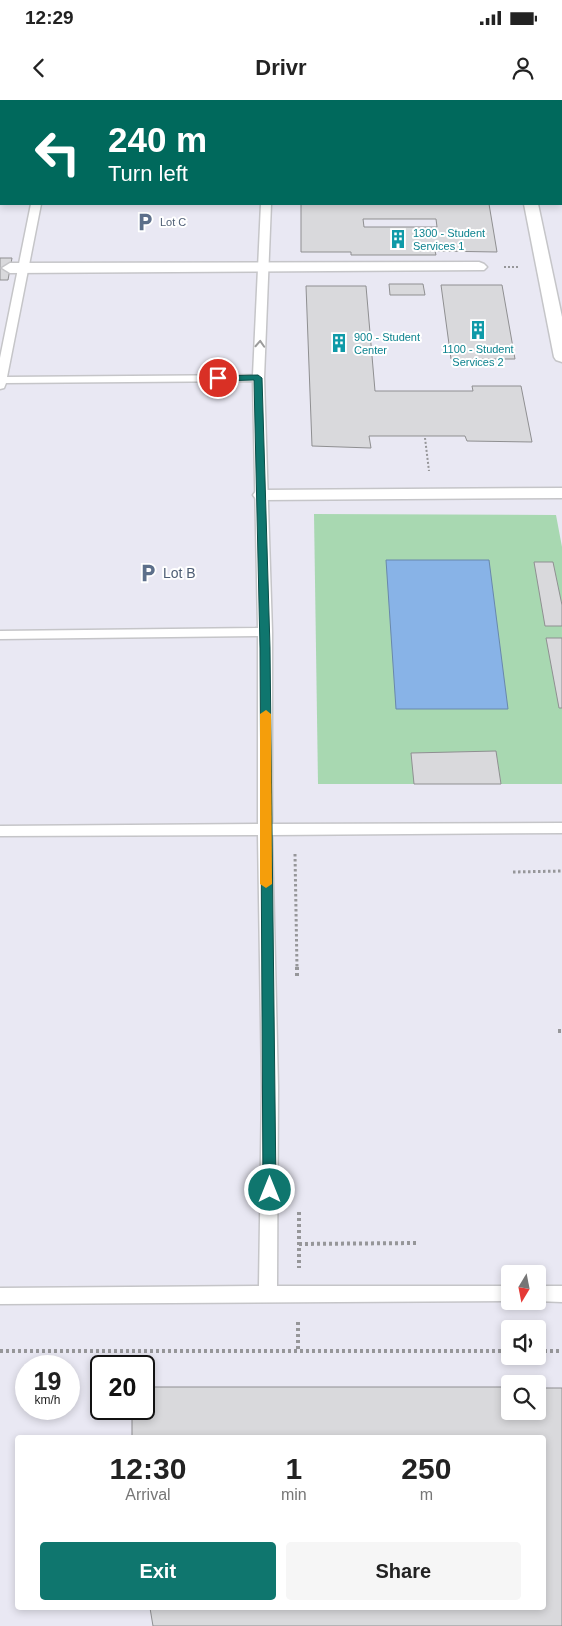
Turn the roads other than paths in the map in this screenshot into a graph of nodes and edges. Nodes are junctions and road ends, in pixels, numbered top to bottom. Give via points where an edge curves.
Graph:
1 (36, 205) edge
2 (266, 205) edge
3 (531, 205) edge
4 (562, 266) edge
5 (479, 267) road end
6 (544, 267) junction
7 (17, 268) junction
8 (263, 268) junction
9 (562, 357) edge
10 (258, 378) junction
11 (0, 382) edge
12 (562, 493) edge
13 (262, 495) junction
14 (265, 632) junction
15 (0, 635) edge
16 (562, 828) edge
17 (265, 830) junction
18 (0, 831) edge
19 (268, 1294) junction
20 (501, 1294) edge
21 (546, 1294) edge
22 (562, 1294) edge
23 (0, 1296) edge

1 - 7 lane
2 - 8 lane
3 - 6 street
4 - 6 street
5 - 8 street
6 - 9 street
7 - 8 street
7 - 11 lane
10 -> 8 lane
10 - 11 lane
10 - 13 lane
12 - 13 street
13 - 14 lane
14 - 15 lane
14 - 17 lane
16 - 17 lane
17 - 18 lane
17 - 19 lane via 270,1087
19 - 20 lane
19 - 23 lane
21 - 22 lane

